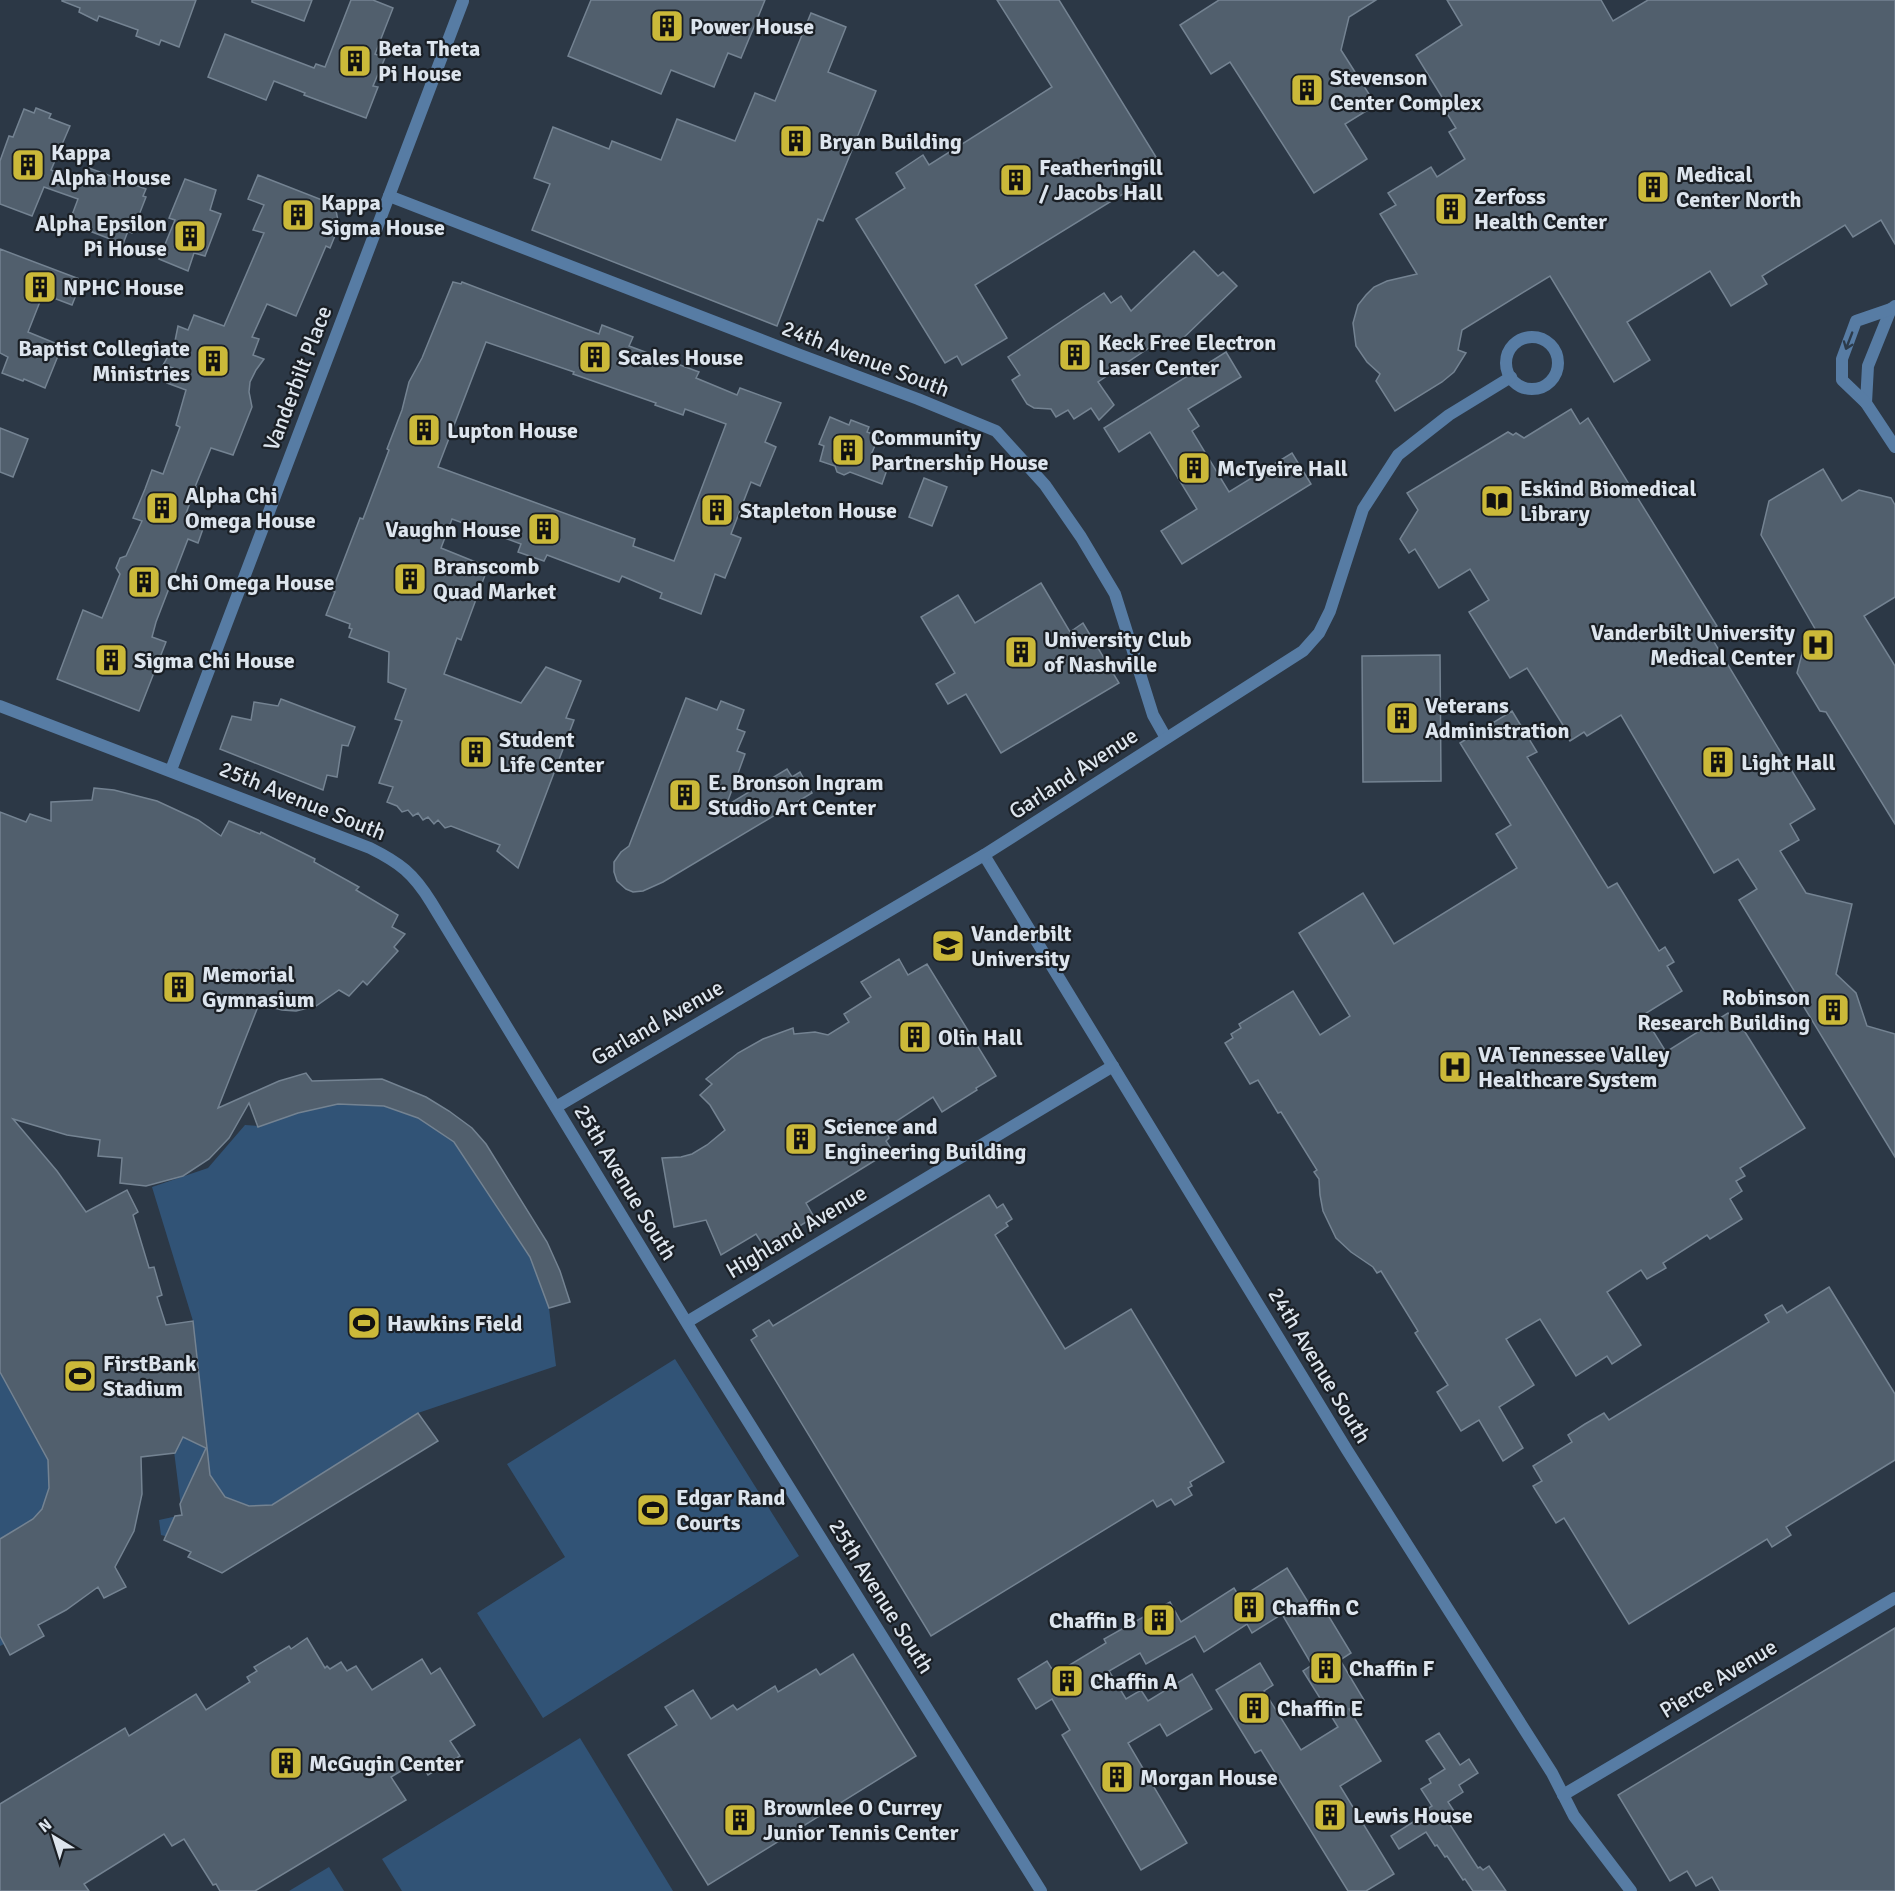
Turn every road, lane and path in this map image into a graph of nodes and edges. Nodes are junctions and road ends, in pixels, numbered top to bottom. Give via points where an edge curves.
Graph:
1 (463, 1) edge
2 (389, 196) junction
3 (1893, 308) edge
4 (1510, 377) junction
5 (1866, 403) junction
6 (1895, 447) edge
7 (0, 706) edge
8 (1166, 738) junction
9 (171, 770) junction
10 (984, 855) junction
11 (1113, 1066) junction
12 (556, 1107) junction
13 (687, 1322) junction
14 (1895, 1598) edge
15 (1563, 1796) junction
16 (1041, 1891) edge
17 (1631, 1891) edge

1 - 2 street, Vanderbilt Place
2 - 8 street, 24th Avenue South via 996,431 1045,485 1082,537 1115,594 1153,716
2 - 9 street, Vanderbilt Place
3 - 5 street via 1868,366
3 -> 5 street via 1856,321 1842,359 1842,381
4 - 4 street via 1524,388 1546,384 1557,369 1553,348 1538,338 1518,342 1507,357
4 - 8 street, Garland Avenue via 1449,415 1398,455 1363,509 1330,611 1319,633 1303,651
5 - 6 street
7 - 9 street, 25th Avenue South
8 - 10 street, Garland Avenue
9 - 12 street, 25th Avenue South via 370,848 402,866 423,889
10 - 11 street, 24th Avenue South
10 - 12 street, Garland Avenue
11 - 13 street, Highland Avenue
11 - 15 street, 24th Avenue South
12 - 13 street, 25th Avenue South
13 - 16 street, 25th Avenue South
14 - 15 street, Pierce Avenue
15 - 17 street, 24th Avenue South

